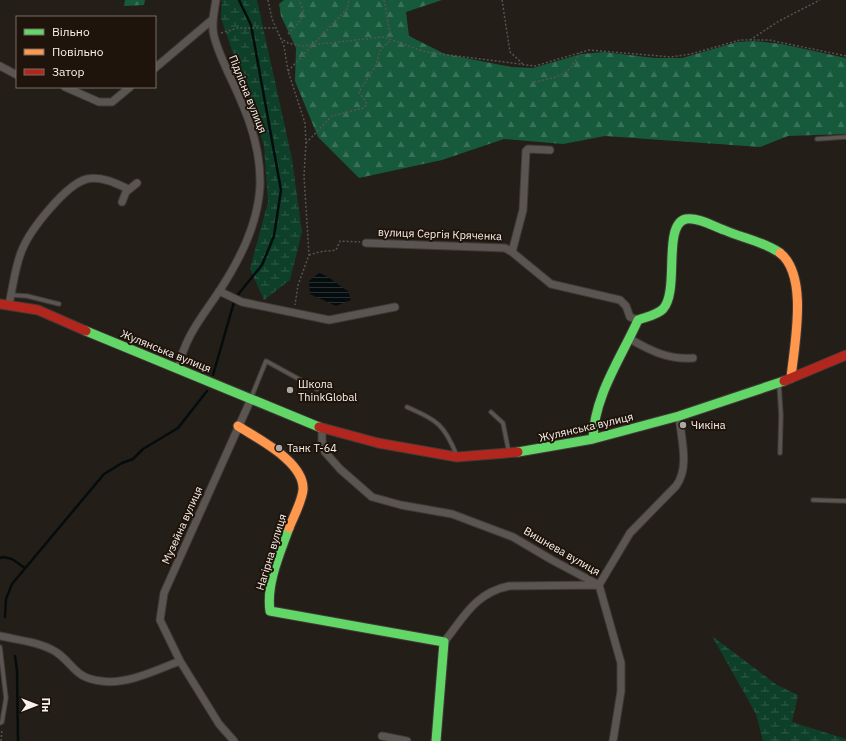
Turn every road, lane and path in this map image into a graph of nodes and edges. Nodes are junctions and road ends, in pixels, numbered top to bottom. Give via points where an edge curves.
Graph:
1 (216, 0) edge
2 (268, 0) edge
3 (299, 0) edge
4 (349, 0) edge
5 (385, 0) edge
6 (502, 0) edge
7 (820, 0) edge
8 (213, 19) junction
9 (275, 28) junction
10 (288, 34) dead end
11 (214, 35) junction
12 (280, 38) junction
13 (390, 39) junction
14 (750, 40) junction
15 (312, 45) junction
16 (579, 53) junction
17 (846, 56) edge
18 (524, 65) junction
19 (0, 66) edge
20 (156, 67) edge
21 (288, 71) junction
22 (16, 74) edge
23 (534, 82) dead end
24 (67, 88) edge
25 (129, 88) edge
26 (846, 137) edge
27 (818, 139) dead end
28 (306, 143) junction
29 (550, 150) dead end
30 (137, 183) dead end
31 (128, 189) junction
32 (122, 202) dead end
33 (366, 243) joint
34 (512, 252) junction
35 (309, 255) junction
36 (219, 291) junction
37 (6, 301) edge
38 (59, 304) dead end
39 (395, 307) dead end
40 (289, 311) junction
41 (638, 320) junction
42 (630, 339) junction
43 (846, 355) edge
44 (693, 358) dead end
45 (178, 369) junction
46 (791, 378) junction
47 (779, 383) junction
48 (316, 389) dead end
49 (251, 399) junction
50 (408, 407) dead end
51 (491, 412) dead end
52 (679, 416) junction
53 (238, 426) junction
54 (322, 428) junction
55 (593, 439) junction
56 (780, 453) dead end
57 (509, 454) junction
58 (457, 457) junction
59 (813, 500) dead end
60 (846, 501) edge
61 (599, 585) junction
62 (0, 636) edge
63 (444, 642) junction
64 (0, 647) edge
65 (180, 661) junction
66 (1, 723) edge
67 (382, 736) dead end
68 (1, 741) edge
69 (234, 741) edge
70 (407, 741) edge
71 (436, 741) edge
72 (613, 741) edge

1 - 8 street, Підлісна вулиця
2 - 9 path
3 - 10 path via 304,12 300,21
4 - 15 path via 347,9
5 - 13 path
6 - 18 path via 510,52
7 - 14 path via 779,21
8 - 11 street, Підлісна вулиця
8 - 20 street
9 - 11 path via 238,28
9 - 12 path
11 - 36 street, Підлісна вулиця via 250,124 260,167 257,207 252,226 239,260
12 - 15 path via 288,43
12 - 21 path via 284,46
13 - 15 path via 383,37
13 - 18 path via 426,52
13 - 28 path via 380,51 375,68 359,92 367,104 364,108 332,116
14 - 16 path via 740,40 671,57 589,50
14 - 17 path via 769,40
15 - 21 path
16 - 18 path via 535,66
16 - 23 path via 572,67 562,75
19 - 22 street
21 - 28 path via 305,122
24 - 25 street via 98,102 112,102
26 - 27 lane
28 - 35 path via 304,176
29 - 34 street, вулиця Сергія Кряченка via 526,151 523,210
30 - 31 street
31 - 32 street
31 - 37 street via 100,179 88,179 74,184 36,225 22,251
33 - 34 street, вулиця Сергія Кряченка via 497,247
33 - 35 path via 340,241 336,250
34 - 41 street, вулиця Сергія Кряченка via 551,284 620,300 626,306 630,317
35 - 40 path via 298,285 296,305
36 - 40 street via 242,302
36 - 45 street, Підлісна вулиця via 200,317 182,350
37 - 38 lane via 27,296
37 - 45 street, Жулянська вулиця via 38,310
39 - 40 street via 329,320
41 - 42 street
41 - 46 street via 663,309 669,297 674,270 673,233 680,222 685,219 697,221 755,241 776,251 789,262 796,276 798,294
42 - 44 street via 656,354 681,359
42 - 55 street via 596,410 592,428
43 - 46 street, Жулянська вулиця
45 - 49 street, Жулянська вулиця
46 - 47 street, Жулянська вулиця
47 - 52 street, Жулянська вулиця
47 - 56 lane
48 - 49 lane via 266,361
49 - 53 street, Музейна вулиця
49 - 54 street, Жулянська вулиця
50 - 58 lane via 435,419 449,435
51 - 57 lane via 503,423
52 - 55 street, Жулянська вулиця
52 - 61 street, Вишнева вулиця via 683,478 630,532
53 - 63 street, Нагірна вулиця via 290,461 299,474 303,490 271,585 268,606 270,611
53 - 65 street, Музейна вулиця via 164,593 160,620
54 - 58 street, Жулянська вулиця via 378,443
54 - 61 street, Вишнева вулиця via 325,452 372,497 401,506 452,514 513,537
55 - 57 street, Жулянська вулиця
57 - 58 street, Жулянська вулиця
59 - 60 lane
61 - 63 street via 508,586 495,589 478,599
61 - 72 street, Вишнева вулиця via 621,663 621,691
62 - 65 street via 34,643 54,651 64,658 74,671 101,682 120,681
63 - 71 street
64 - 66 lane via 6,698
65 - 69 street, Музейна вулиця via 219,724
66 - 68 path
67 - 70 street

